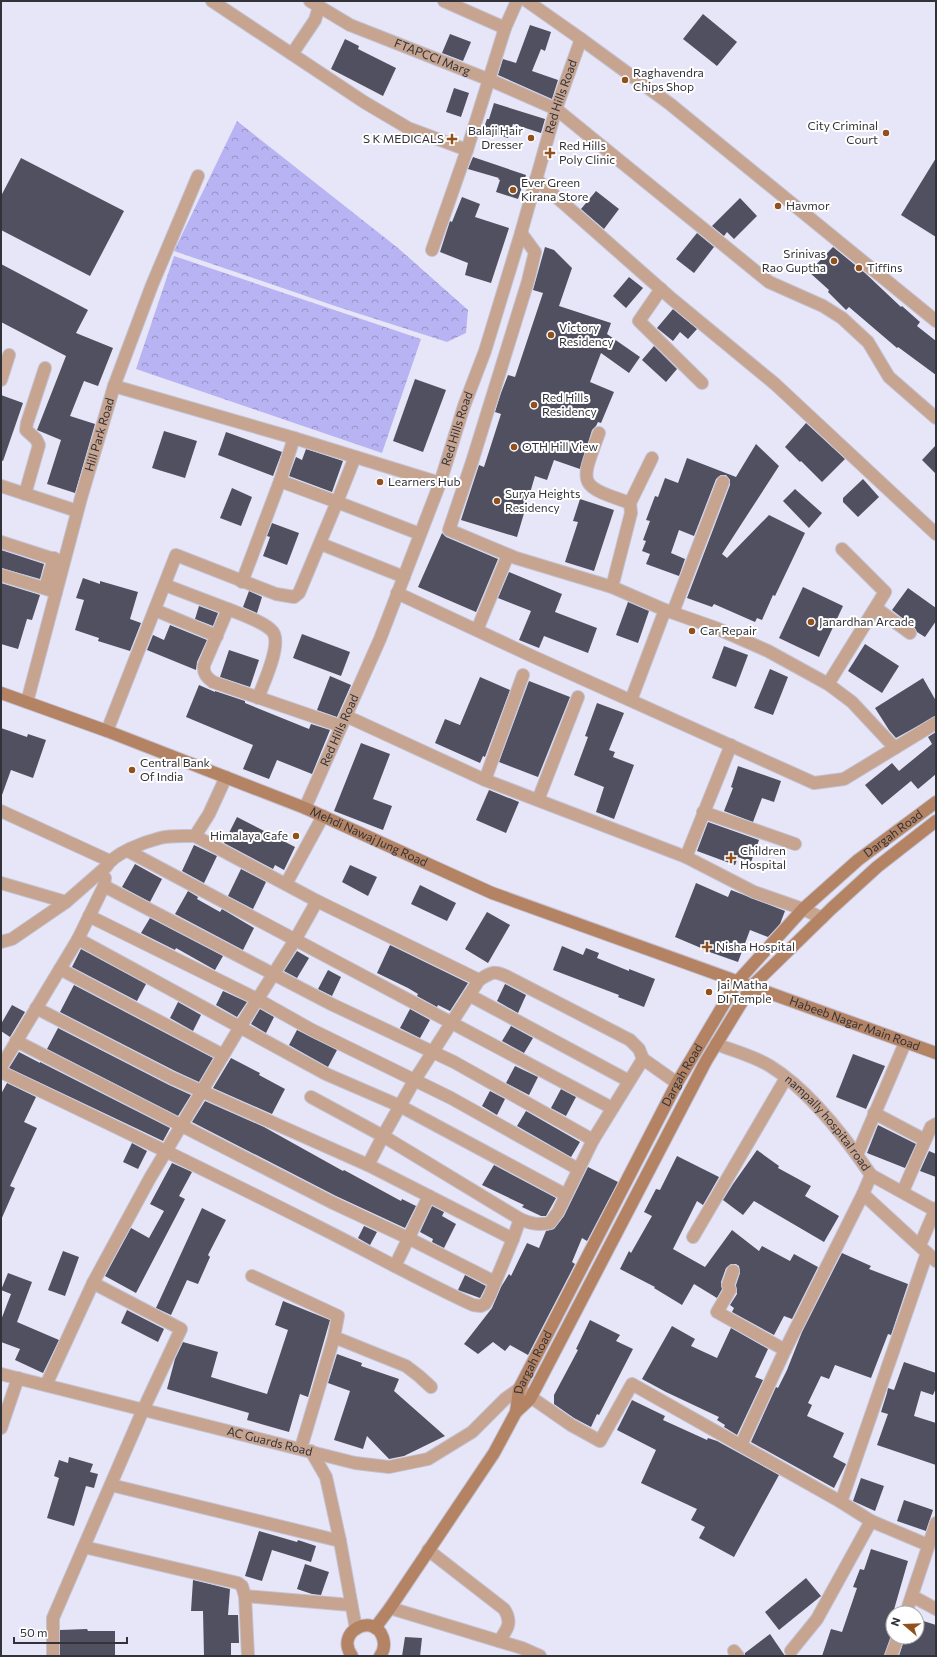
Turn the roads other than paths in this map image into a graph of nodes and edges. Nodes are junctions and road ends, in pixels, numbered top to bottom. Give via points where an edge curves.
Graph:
1 (212, 1) edge
2 (444, 1) edge
3 (517, 1) edge
4 (527, 1) edge
5 (315, 4) edge
6 (505, 28) junction
7 (581, 39) junction
8 (292, 54) junction
9 (490, 80) junction
10 (556, 109) junction
11 (467, 150) junction
12 (198, 176) dead end
13 (536, 179) junction
14 (521, 233) junction
15 (432, 250) dead end
16 (660, 289) junction
17 (936, 321) edge
18 (9, 355) dead end
19 (45, 368) dead end
20 (1, 380) edge
21 (702, 383) dead end
22 (114, 386) junction
23 (936, 418) edge
24 (599, 433) dead end
25 (294, 438) junction
26 (355, 457) junction
27 (652, 458) dead end
28 (280, 481) junction
29 (723, 482) dead end
30 (440, 483) junction
31 (1, 486) edge
32 (24, 494) junction
33 (337, 502) junction
34 (630, 504) junction
35 (77, 511) junction
36 (420, 534) junction
37 (936, 534) edge
38 (1, 542) edge
39 (321, 544) junction
40 (842, 549) dead end
41 (508, 555) junction
42 (59, 560) junction
43 (1, 575) edge
44 (404, 577) junction
45 (242, 582) junction
46 (164, 585) junction
47 (612, 587) junction
48 (51, 590) junction
49 (397, 593) junction
50 (876, 608) junction
51 (228, 609) junction
52 (155, 610) junction
53 (669, 611) junction
54 (477, 630) junction
55 (910, 633) dead end
56 (217, 636) junction
57 (523, 675) dead end
58 (828, 684) junction
59 (1, 693) edge
60 (258, 698) junction
61 (578, 698) dead end
62 (631, 700) junction
63 (27, 702) junction
64 (343, 721) junction
65 (936, 722) edge
66 (107, 731) junction
67 (731, 745) junction
68 (895, 748) junction
69 (226, 777) junction
70 (485, 780) junction
71 (538, 800) junction
72 (936, 802) edge
73 (305, 808) junction
74 (1, 811) edge
75 (703, 812) junction
76 (323, 816) junction
77 (936, 821) edge
78 (195, 836) junction
79 (795, 844) dead end
80 (128, 851) junction
81 (686, 858) junction
82 (108, 864) junction
83 (1, 883) edge
84 (286, 884) junction
85 (104, 886) junction
86 (317, 901) junction
87 (66, 902) junction
88 (803, 909) junction
89 (89, 916) junction
90 (822, 918) junction
91 (78, 939) junction
92 (295, 940) junction
93 (1, 942) edge
94 (60, 969) junction
95 (272, 974) junction
96 (479, 980) junction
97 (737, 982) junction
98 (751, 987) junction
99 (468, 995) junction
100 (257, 999) junction
101 (36, 1008) junction
102 (451, 1023) junction
103 (240, 1027) junction
104 (16, 1041) junction
105 (905, 1042) junction
106 (716, 1044) junction
107 (433, 1052) junction
108 (936, 1053) edge
109 (223, 1055) junction
110 (643, 1058) junction
111 (1, 1067) edge
112 (1, 1072) edge
113 (786, 1078) junction
114 (414, 1081) junction
115 (629, 1081) junction
116 (677, 1083) junction
117 (201, 1092) junction
118 (311, 1097) dead end
119 (400, 1106) junction
120 (612, 1108) junction
121 (874, 1113) junction
122 (936, 1124) edge
123 (181, 1125) junction
124 (383, 1136) junction
125 (593, 1140) junction
126 (925, 1140) junction
127 (167, 1151) junction
128 (857, 1155) junction
129 (368, 1165) junction
130 (578, 1169) junction
131 (871, 1175) junction
132 (902, 1191) junction
133 (863, 1194) junction
134 (429, 1196) junction
135 (566, 1196) junction
136 (936, 1210) edge
137 (520, 1219) junction
138 (693, 1237) dead end
139 (408, 1238) junction
140 (513, 1239) junction
141 (928, 1253) edge
142 (395, 1266) junction
143 (733, 1271) dead end
144 (252, 1276) dead end
145 (494, 1282) junction
146 (93, 1283) junction
147 (334, 1337) junction
148 (785, 1350) junction
149 (1, 1374) edge
150 (18, 1378) junction
151 (46, 1385) junction
152 (431, 1387) dead end
153 (519, 1389) junction
154 (531, 1397) junction
155 (143, 1410) junction
156 (516, 1412) junction
157 (1, 1428) edge
158 (742, 1445) junction
159 (306, 1450) junction
160 (112, 1485) junction
161 (841, 1502) junction
162 (871, 1521) junction
163 (936, 1523) edge
164 (340, 1541) junction
165 (928, 1545) junction
166 (84, 1547) junction
167 (428, 1550) junction
168 (245, 1596) junction
169 (912, 1596) junction
170 (351, 1605) junction
171 (909, 1605) edge
172 (390, 1608) junction
173 (936, 1610) edge
174 (356, 1628) junction
175 (375, 1628) junction
176 (499, 1641) junction
177 (895, 1645) edge
178 (791, 1651) dead end
179 (53, 1656) edge
180 (248, 1656) edge
181 (352, 1656) edge
182 (380, 1656) edge
183 (540, 1656) edge
184 (891, 1656) edge

1 - 8 street
2 - 6 street
3 - 6 street
4 - 7 street
5 - 8 street via 315,20
5 - 9 street, FTAPCCI Marg via 350,25
6 - 9 street
7 - 10 street, Red Hills Road
7 - 17 street via 670,104
8 - 11 street via 408,128
9 - 10 street, FTAPCCI Marg
9 - 11 street
10 - 13 street, Red Hills Road
10 - 23 street, FTAPCCI Marg via 769,282 824,306 842,318 868,342 889,377
11 - 15 street
12 - 22 street, Hill Park Road via 152,285
13 - 14 street, Red Hills Road
13 - 16 street
14 - 30 street, Red Hills Road via 485,351 464,406
14 - 41 street via 535,252 528,281 449,530
16 - 21 street via 639,321
16 - 37 street via 775,384
18 - 20 street
19 - 32 street via 27,423 26,430 39,445
22 - 25 street
22 - 35 street, Hill Park Road
24 - 34 street via 586,473 587,483 604,494
25 - 26 street
25 - 28 street
26 - 30 street
26 - 33 street
27 - 34 street
28 - 33 street
28 - 45 street
29 - 53 street
30 - 36 street, Red Hills Road
31 - 32 street
32 - 35 street
33 - 36 street
33 - 39 street
34 - 47 street via 631,513
35 - 42 street, Hill Park Road
36 - 44 street, Red Hills Road
38 - 42 street
39 - 44 street
39 - 45 street via 299,593 294,597 286,597
40 - 50 street via 885,592
41 - 47 street
41 - 54 street
42 - 48 street, Hill Park Road
43 - 48 street
44 - 49 street, Red Hills Road
45 - 46 street via 176,555
46 - 51 street
46 - 52 street
47 - 53 street
48 - 63 street, Hill Park Road
49 - 54 street
49 - 64 street, Red Hills Road via 380,639
50 - 55 street
50 - 58 street
51 - 56 street
51 - 60 street via 266,627 273,632 276,639 275,651
52 - 56 street
52 - 66 street
53 - 58 street via 768,650
53 - 62 street
54 - 62 street
56 - 60 street via 204,665 206,678
57 - 70 street
58 - 68 street via 852,702
59 - 63 main road, Mehdi Nawaj Jung Road
60 - 64 street
61 - 71 street
62 - 67 street
63 - 66 main road, Mehdi Nawaj Jung Road
64 - 70 street
64 - 73 street, Red Hills Road
65 - 68 street
66 - 69 main road, Mehdi Nawaj Jung Road
67 - 68 street via 814,783 844,779
67 - 75 street
69 - 73 main road, Mehdi Nawaj Jung Road
69 - 78 street via 209,814
70 - 71 street
71 - 81 street
72 - 88 main road, Dargah Road via 858,860
73 - 76 main road, Mehdi Nawaj Jung Road
74 - 82 street
75 - 79 street
75 - 81 street
76 - 84 street
76 - 97 main road, Mehdi Nawaj Jung Road via 492,893
77 - 90 main road, Dargah Road via 877,867
78 - 80 street via 161,838
78 - 84 street
80 - 82 street
80 - 92 street
81 - 88 street via 754,892
82 - 85 street
82 - 87 street
83 - 87 street
84 - 86 street
85 - 89 street
85 - 95 street
86 - 92 street
86 - 96 street
87 - 93 street via 12,939
88 - 90 street
88 - 97 main road, Dargah Road
89 - 91 street
89 - 100 street
90 - 98 main road, Dargah Road
91 - 94 street
91 - 103 street
92 - 95 street
92 - 102 street
94 - 101 street
94 - 109 street
95 - 100 street
95 - 107 street
96 - 99 street
96 - 110 street via 491,972 500,973 630,1040
97 - 98 main road, Mehdi Nawaj Jung Road
97 - 116 main road, Dargah Road
98 - 105 main road, Habeeb Nagar Main Road
98 - 106 main road, Dargah Road
99 - 102 street
99 - 115 street
100 - 103 street
100 - 114 street via 312,1030
101 - 104 street
101 - 117 street
102 - 107 street
102 - 120 street
103 - 109 street
103 - 119 street via 326,1074
104 - 111 street
104 - 123 street
105 - 108 main road, Habeeb Nagar Main Road
105 - 121 street
106 - 113 street, nampally hospital road via 769,1065
106 - 154 main road, Dargah Road
107 - 114 street
107 - 125 street
109 - 117 street
110 - 115 street
110 - 116 street
112 - 127 street
113 - 128 street, nampally hospital road via 812,1101
113 - 138 street
114 - 119 street
114 - 130 street via 451,1098
115 - 120 street
116 - 153 main road, Dargah Road
117 - 123 street
117 - 129 street
118 - 124 street
119 - 124 street
119 - 135 street
120 - 125 street
121 - 126 street
121 - 128 street
122 - 126 street via 931,1127
123 - 127 street
123 - 139 street via 333,1203
124 - 129 street
124 - 137 street
125 - 130 street
126 - 132 street
127 - 142 street
127 - 146 street
128 - 131 street, nampally hospital road
129 - 134 street
130 - 135 street
131 - 132 street
131 - 133 street, nampally hospital road
132 - 136 street
133 - 141 street
133 - 148 street, nampally hospital road
134 - 139 street
134 - 140 street
135 - 137 street via 550,1223 540,1225
136 - 141 street
137 - 140 street
139 - 142 street
139 - 145 street
140 - 145 street
141 - 161 street
142 - 145 street via 473,1305 485,1304
143 - 148 street via 728,1285 730,1290 717,1312
144 - 147 street via 338,1316
146 - 151 street
146 - 155 street via 181,1329
147 - 152 street via 406,1366
147 - 159 street
148 - 158 street, nampally hospital road
149 - 150 street, AC Guards Road
150 - 151 street, AC Guards Road
150 - 157 street
151 - 155 street, AC Guards Road
153 - 154 street
153 - 156 main road, Dargah Road
153 - 159 street, AC Guards Road via 505,1399 472,1432 428,1459 389,1467 355,1463
154 - 156 main road, Dargah Road
154 - 158 street via 571,1425 600,1441 632,1384
155 - 159 street, AC Guards Road
155 - 160 street
156 - 167 main road, Dargah Road via 494,1453
158 - 161 street
159 - 164 street via 326,1477
160 - 164 street
160 - 166 street
161 - 162 street
162 - 165 street
162 - 178 street via 817,1619
163 - 165 street
164 - 170 street
165 - 169 street
166 - 168 street via 238,1583 242,1586
166 - 179 street via 53,1618
167 - 172 main road, Dargah Road
167 - 176 street via 504,1609 509,1616 509,1624
168 - 170 street
168 - 180 street
169 - 171 street
169 - 173 street
170 - 174 street
172 - 175 main road, Dargah Road
172 - 176 street
174 - 175 main road
174 - 181 main road via 348,1637 347,1643
175 - 182 main road via 384,1641
176 - 183 street
177 - 184 street

